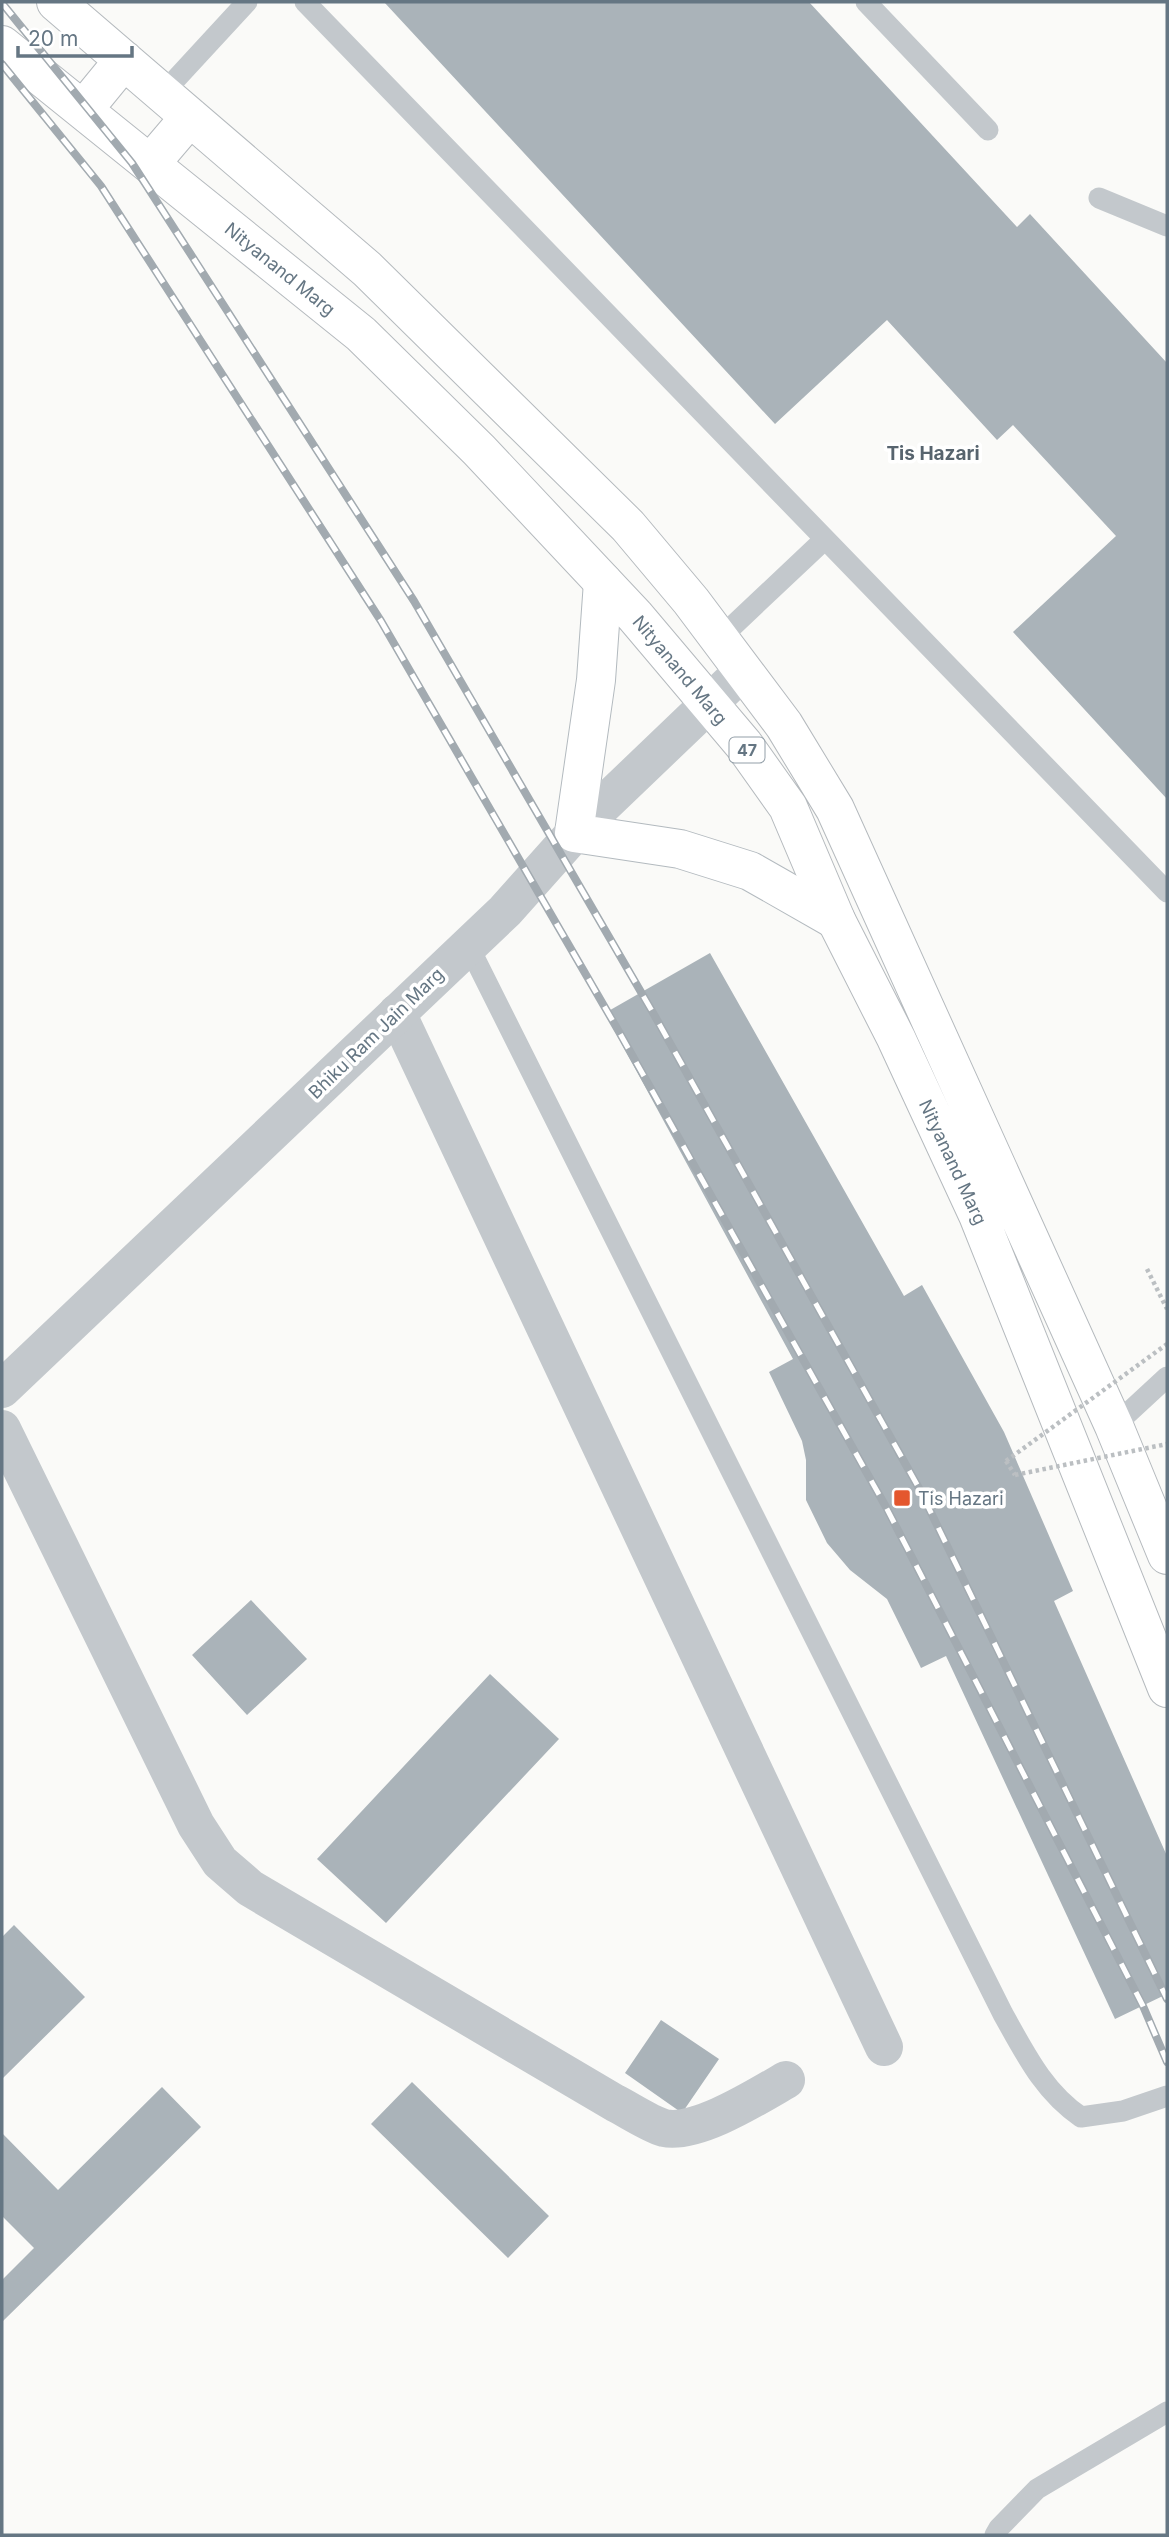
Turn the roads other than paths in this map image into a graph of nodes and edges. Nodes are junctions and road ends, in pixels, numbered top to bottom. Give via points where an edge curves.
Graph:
1 (56, 2) edge
2 (247, 2) edge
3 (305, 2) edge
4 (866, 2) edge
5 (2, 45) edge
6 (124, 60) junction
7 (176, 105) junction
8 (83, 110) junction
9 (988, 130) dead end
10 (150, 164) junction
11 (1099, 198) dead end
12 (1167, 226) edge
13 (825, 539) junction
14 (603, 582) junction
15 (719, 639) junction
16 (743, 671) junction
17 (709, 703) junction
18 (574, 833) junction
19 (1167, 892) edge
20 (836, 920) junction
21 (468, 945) junction
22 (397, 1013) junction
23 (1167, 1377) edge
24 (2, 1390) edge
25 (1114, 1426) junction
26 (2, 1429) edge
27 (1167, 1555) edge
28 (1167, 1688) edge
29 (884, 2048) dead end
30 (786, 2080) dead end
31 (1167, 2096) edge
32 (1167, 2412) edge
33 (995, 2535) edge

1 - 6 main road, Nityanand Marg / 47
2 - 7 lane
3 - 13 lane
4 - 9 lane
5 - 8 main road, Nityanand Marg / 47
6 - 7 main road, Nityanand Marg / 47
6 - 8 main road
7 - 10 main road
7 - 15 main road, Nityanand Marg / 47 via 367,269 599,497
8 - 10 main road, Nityanand Marg / 47
10 - 14 main road, Nityanand Marg / 47 via 360,334 479,450
11 - 12 lane
13 - 15 lane
13 - 19 lane
14 - 17 main road, Nityanand Marg / 47
14 - 18 main road via 596,680
15 - 16 main road, Nityanand Marg / 47
16 - 17 street, Bhiku Ram Jain Marg
16 - 25 main road, Nityanand Marg / 47 via 784,725 835,809
17 - 18 street, Bhiku Ram Jain Marg
17 - 20 main road, Nityanand Marg / 47 via 788,807
18 - 20 main road via 680,849 738,867
18 - 21 street, Bhiku Ram Jain Marg via 505,911
20 - 28 main road, Nityanand Marg / 47 via 978,1215
21 - 22 street, Bhiku Ram Jain Marg
21 - 31 lane via 1030,2062 1060,2102 1082,2116 1123,2111
22 - 24 street, Bhiku Ram Jain Marg
22 - 29 street
23 - 25 lane
25 - 27 main road, Nityanand Marg / 47
26 - 30 street via 196,1825 220,1862 250,1888 665,2128 692,2126
32 - 33 lane via 1037,2489

